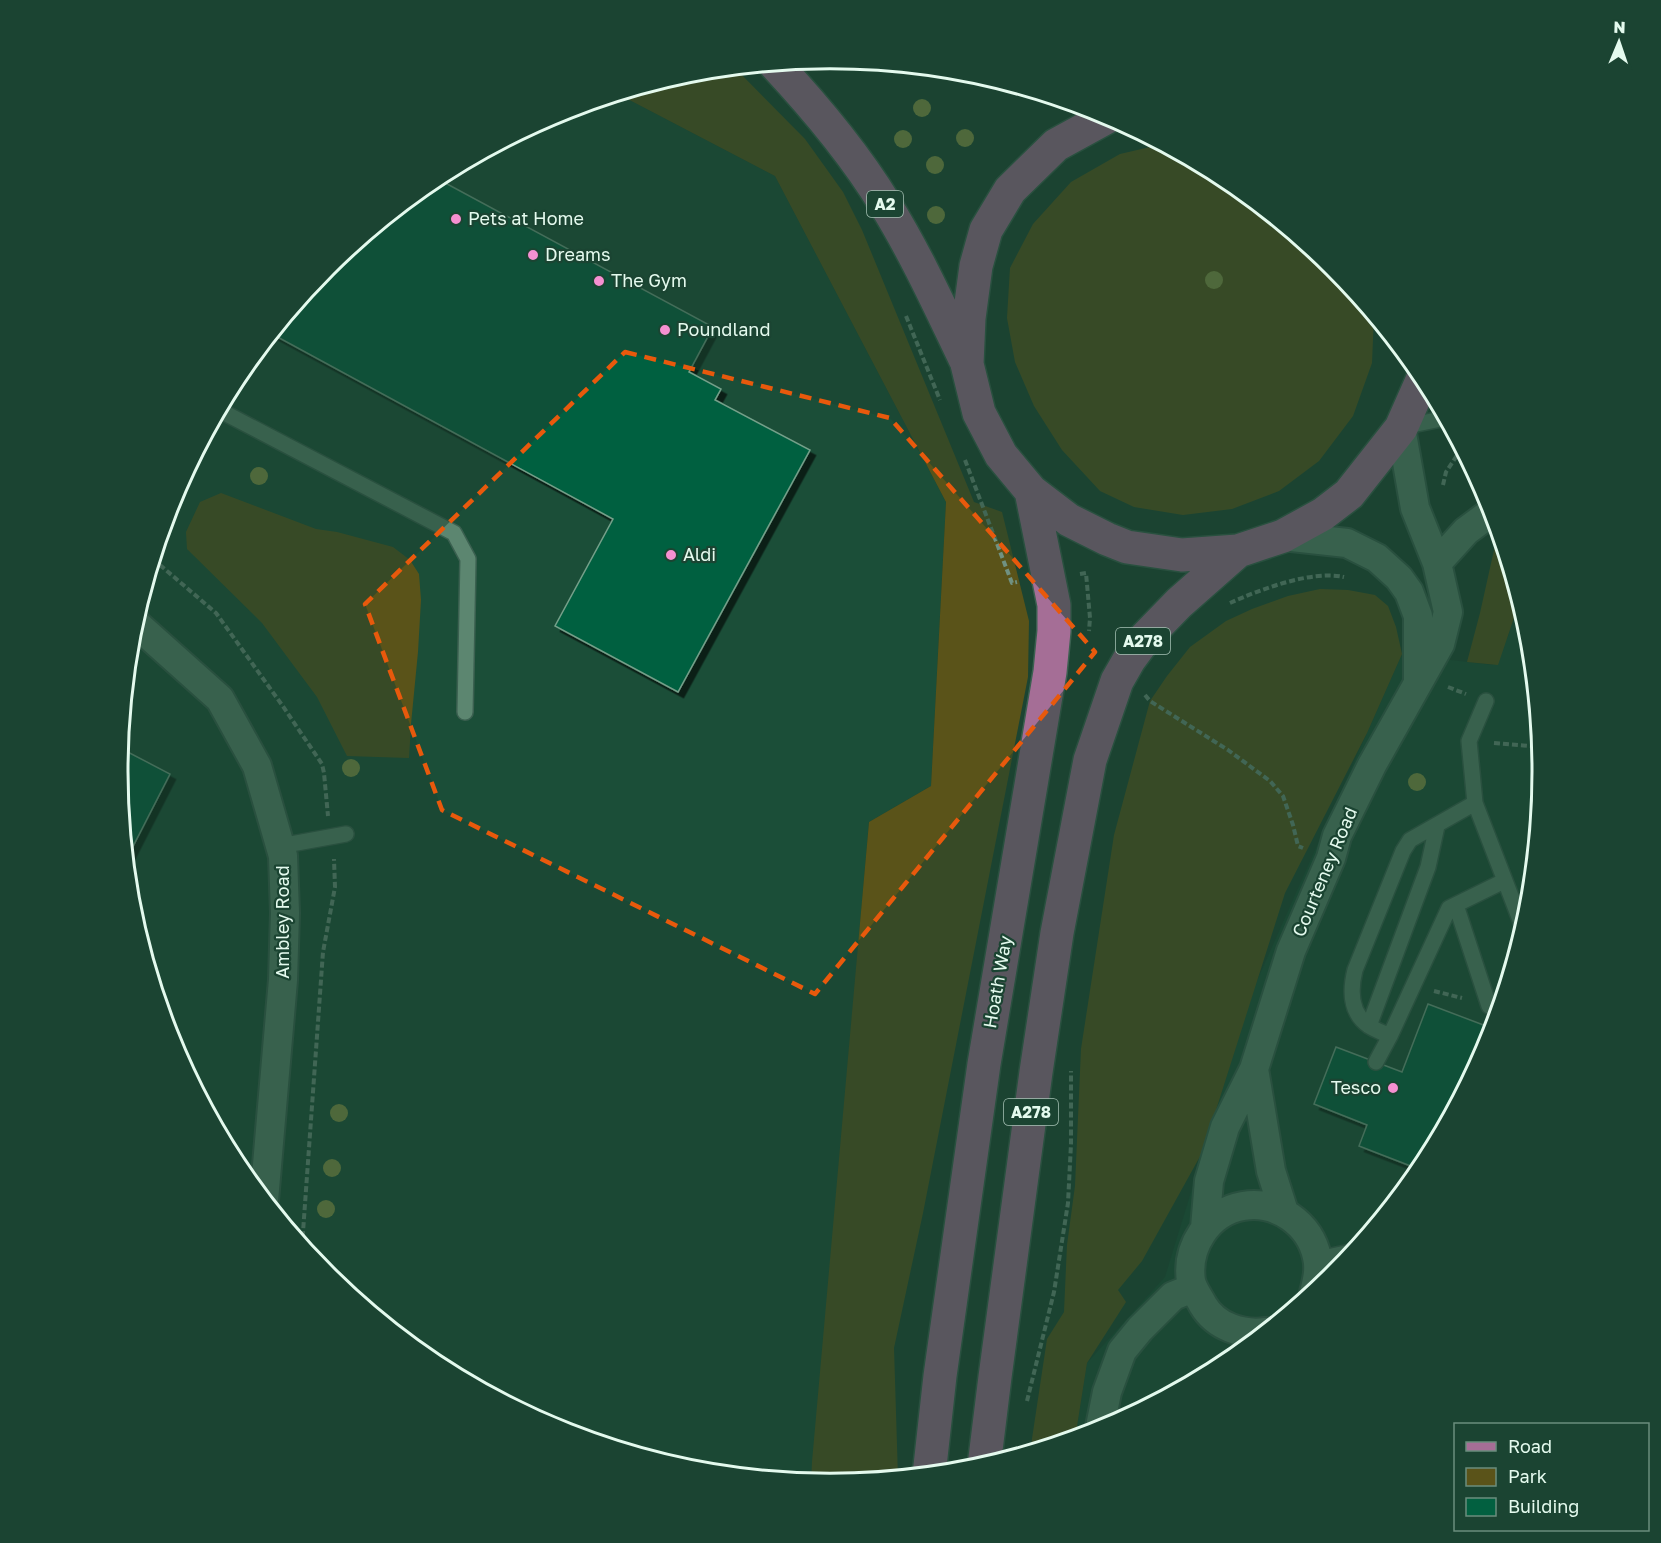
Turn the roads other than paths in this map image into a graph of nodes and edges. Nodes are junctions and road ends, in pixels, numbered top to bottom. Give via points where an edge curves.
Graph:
1 (782, 71) edge
2 (1098, 122) edge
3 (967, 364) junction
4 (1419, 387) edge
5 (226, 414) edge
6 (1439, 420) edge
7 (1401, 428) junction
8 (1031, 491) junction
9 (1485, 517) edge
10 (1283, 536) junction
11 (1238, 551) junction
12 (1437, 563) junction
13 (142, 629) edge
14 (1420, 679) junction
15 (1486, 701) dead end
16 (465, 712) dead end
17 (1475, 803) junction
18 (1437, 826) junction
19 (346, 834) dead end
20 (280, 846) junction
21 (1504, 881) junction
22 (1456, 905) junction
23 (1518, 916) edge
24 (1489, 1006) dead end
25 (1368, 1026) junction
26 (1390, 1036) junction
27 (1376, 1062) dead end
28 (1254, 1070) junction
29 (265, 1188) edge
30 (1284, 1212) junction
31 (1205, 1228) junction
32 (1340, 1254) edge
33 (1318, 1259) junction
34 (1318, 1277) edge
35 (1193, 1288) junction
36 (1254, 1332) edge
37 (1101, 1420) edge
38 (985, 1457) edge
39 (930, 1467) edge

1 - 3 main road, A2 via 847,147 886,205
2 - 3 main road via 1056,145 1011,190 986,230 976,266
3 - 8 main road via 979,413 1001,455
4 - 7 main road
5 - 16 lane via 454,533 468,559
6 - 7 lane
7 - 10 main road via 1349,494
7 - 12 street, Courteney Road via 1415,508
8 - 11 main road via 1069,520 1127,547 1182,555
8 - 39 main road, Hoath Way / A278 via 1054,605 1053,642 984,1064
9 - 12 street via 1466,531
10 - 11 main road
10 - 14 street, Courteney Road via 1347,543 1377,558 1399,579 1418,616
11 - 38 main road, A278 via 1179,603 1129,660 1117,681 1090,760 1057,933 1036,1072
12 - 14 street, Courteney Road via 1448,612 1440,644
13 - 20 street, Ambley Road via 220,699 257,766
14 - 28 street, Courteney Road via 1337,836 1292,951
15 - 17 lane via 1469,741
17 - 18 lane
17 - 21 lane
18 - 25 lane via 1428,867
18 - 25 lane via 1410,840 1403,851 1355,970 1352,1001
19 - 20 lane
20 - 29 street, Ambley Road via 285,912 283,980
21 - 22 lane
21 - 23 lane
22 - 24 lane
22 - 26 lane via 1449,908
25 - 26 lane
26 - 27 lane
28 - 30 street, Courteney Road via 1271,1172
28 - 31 street, Courteney Road via 1225,1127 1209,1181
30 - 31 street via 1264,1206 1242,1206 1222,1214
30 - 33 street via 1312,1240
31 - 35 street via 1190,1261
32 - 33 lane
33 - 34 street
35 - 36 street via 1208,1314 1225,1326
35 - 37 street via 1173,1296 1122,1351

